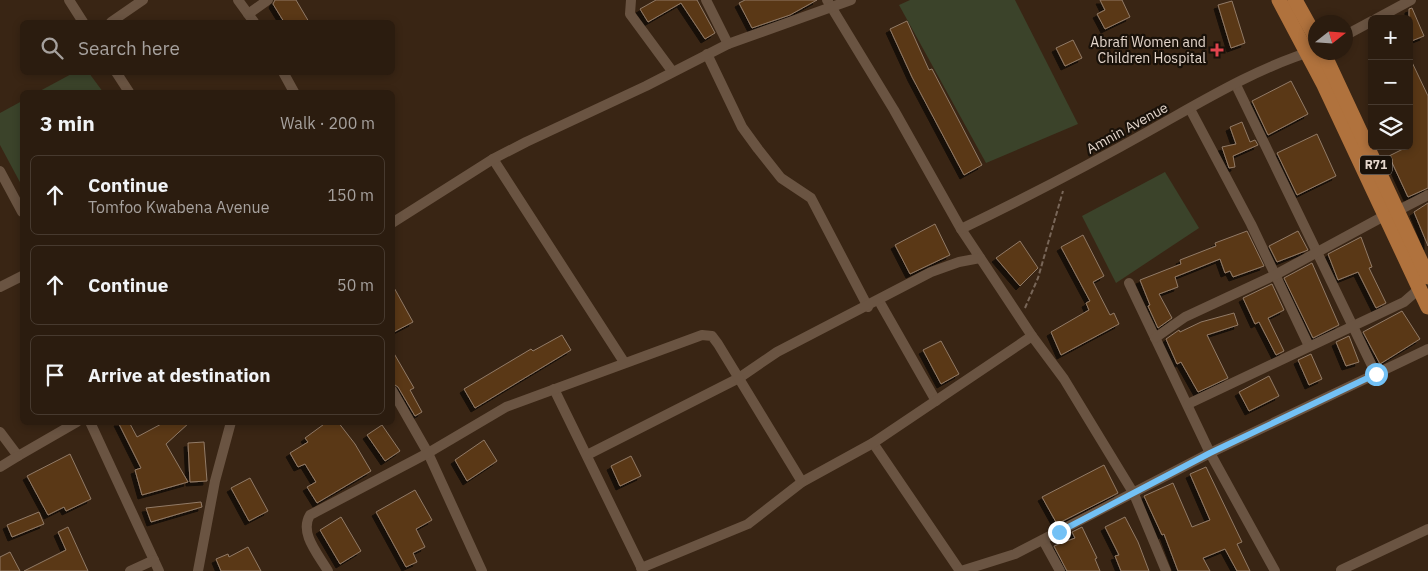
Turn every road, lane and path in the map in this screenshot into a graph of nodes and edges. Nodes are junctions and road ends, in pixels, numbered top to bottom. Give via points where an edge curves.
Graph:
1 (68, 0) edge
2 (143, 0) edge
3 (238, 0) edge
4 (268, 0) edge
5 (631, 0) edge
6 (706, 0) edge
7 (851, 0) edge
8 (1279, 0) edge
9 (1294, 0) edge
10 (1411, 0) edge
11 (829, 4) edge
12 (1383, 15) edge
13 (251, 18) edge
14 (82, 20) edge
15 (114, 20) edge
16 (1368, 23) edge
17 (1308, 24) edge
18 (1353, 31) edge
19 (728, 44) junction
20 (1308, 46) edge
21 (1308, 52) edge
22 (707, 54) junction
23 (1314, 60) edge
24 (1326, 60) edge
25 (672, 72) junction
26 (118, 75) edge
27 (285, 75) edge
28 (1236, 85) junction
29 (128, 90) edge
30 (293, 90) edge
31 (1190, 109) junction
32 (494, 159) junction
33 (0, 171) edge
34 (1067, 177) junction
35 (1428, 195) edge
36 (20, 208) edge
37 (1391, 214) junction
38 (395, 221) edge
39 (961, 229) junction
40 (1318, 251) junction
41 (1422, 252) edge
42 (980, 258) junction
43 (1275, 275) junction
44 (20, 277) edge
45 (1129, 283) dead end
46 (1424, 283) edge
47 (0, 287) edge
48 (879, 301) junction
49 (868, 307) junction
50 (1428, 307) edge
51 (1021, 319) junction
52 (1353, 326) junction
53 (1032, 336) junction
54 (1156, 338) junction
55 (1310, 346) junction
56 (1428, 349) edge
57 (624, 362) junction
58 (1376, 374) junction
59 (740, 378) junction
60 (554, 389) junction
61 (395, 395) edge
62 (936, 401) junction
63 (1188, 404) junction
64 (72, 425) edge
65 (91, 425) edge
66 (231, 425) edge
67 (0, 432) edge
68 (873, 442) junction
69 (428, 452) junction
70 (1210, 453) junction
71 (587, 455) junction
72 (18, 456) junction
73 (0, 467) edge
74 (802, 482) junction
75 (1134, 494) junction
76 (1428, 529) edge
77 (1043, 540) junction
78 (154, 560) junction
79 (642, 570) edge
80 (1342, 570) edge
81 (130, 571) edge
82 (159, 571) edge
83 (198, 571) edge
84 (328, 571) edge
85 (482, 571) edge
86 (960, 571) edge
87 (1060, 571) edge
88 (1166, 571) edge
89 (1275, 571) edge

1 - 14 street
2 - 15 street
3 - 13 street
4 - 13 street
5 - 25 street via 630,14
6 - 19 street
7 - 11 street
8 - 20 main road, R71
9 - 17 main road
10 - 12 street
11 - 19 street
11 - 39 street
16 - 18 street
19 - 22 street
21 - 28 street, Amnin Avenue
22 - 25 street
22 - 49 street via 742,127 782,178 811,198
23 - 37 main road, R71 via 1324,85
24 - 37 main road, R71
25 - 32 street
26 - 29 street
27 - 30 street
28 - 31 street, Amnin Avenue
28 - 40 street
31 - 34 street, Amnin Avenue
31 - 43 street
32 - 38 street
32 - 57 street
33 - 36 street
34 - 39 street, Amnin Avenue
34 - 51 path via 1038,278
35 - 37 street
37 - 40 street
37 - 41 main road, R71
37 - 46 main road, R71
39 - 42 street
40 - 43 street
40 - 52 street
41 - 46 main road, R71
42 - 48 street via 931,272
42 - 51 street
43 - 54 street via 1185,317
43 - 55 street
44 - 47 street
45 - 54 street
46 - 50 main road, R71
46 - 52 street via 1404,302
48 - 49 street
48 - 62 street
49 - 59 street via 777,352
51 - 53 street
52 - 55 street
52 - 58 street
53 - 62 street
53 - 75 street via 1064,379
54 - 63 street
55 - 63 street
56 - 58 street
57 - 59 street via 702,335 712,336
57 - 60 street
58 - 70 street
59 - 71 street
59 - 74 street
60 - 69 street via 506,407
60 - 71 street
61 - 69 street
62 - 68 street
63 - 70 street
64 - 72 street
65 - 78 street
66 - 83 street via 215,481
67 - 72 street
68 - 74 street
68 - 86 street
69 - 84 street via 310,514 305,523 307,534
69 - 85 street
70 - 75 street
70 - 89 street
71 - 79 street
72 - 73 street
74 - 79 street via 748,524
75 - 77 street
75 - 88 street
76 - 80 street
77 - 86 street via 1015,554
77 - 87 street
78 - 81 street
78 - 82 street

